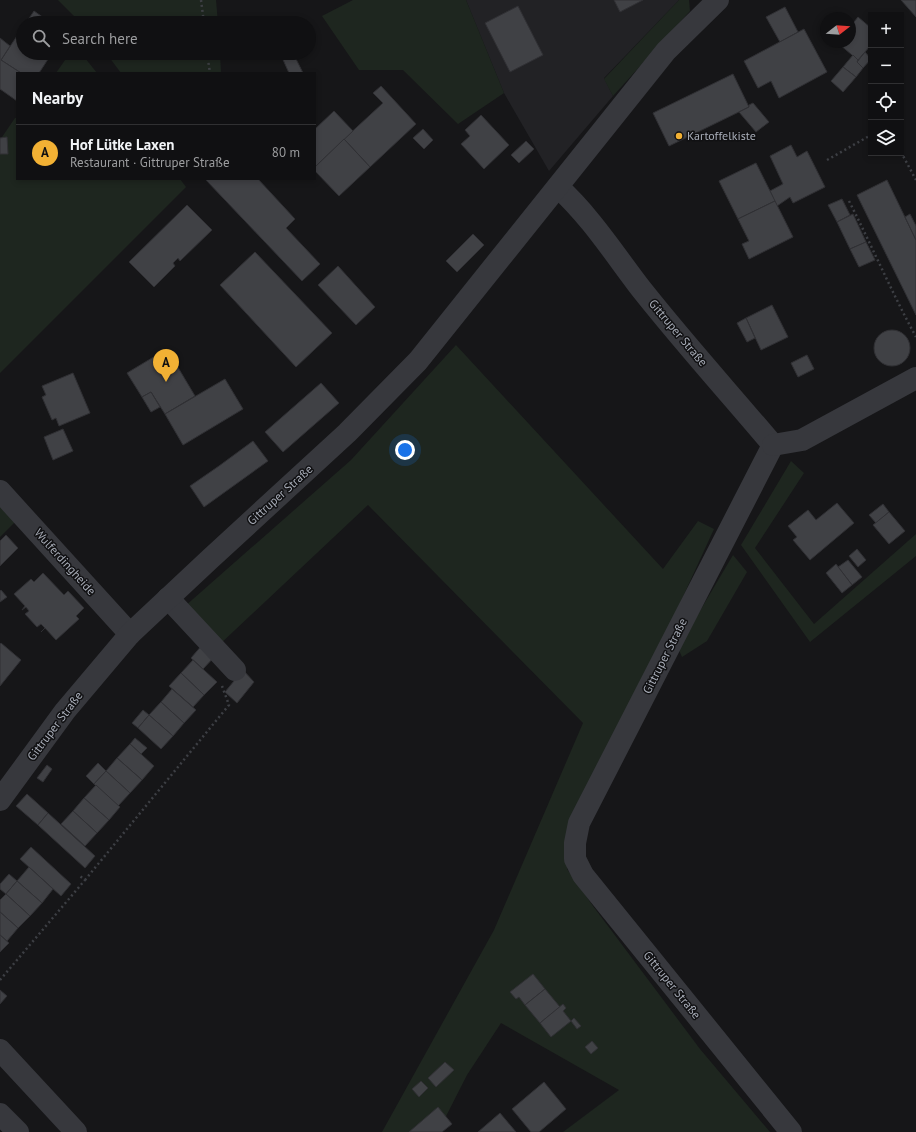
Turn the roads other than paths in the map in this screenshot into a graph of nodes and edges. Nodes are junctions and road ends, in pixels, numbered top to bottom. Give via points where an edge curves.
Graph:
1 (716, 1) edge
2 (558, 187) junction
3 (916, 378) edge
4 (773, 445) junction
5 (0, 491) edge
6 (168, 598) junction
7 (130, 634) junction
8 (235, 670) road end
9 (0, 800) edge
10 (0, 1050) edge
11 (0, 1114) edge
12 (68, 1129) edge
13 (18, 1132) edge
14 (791, 1132) edge

1 - 2 street, Gittruper Straße via 666,51
2 - 4 street, Gittruper Straße via 574,201 643,290
2 - 6 street, Gittruper Straße via 418,361 347,433
3 - 4 street via 802,440
4 - 14 street, Gittruper Straße via 579,824 575,859 583,875
5 - 7 street, Wulferdingheide
6 - 7 street, Gittruper Straße
6 - 8 street
7 - 9 street, Gittruper Straße via 65,711
10 - 12 street
11 - 13 street

